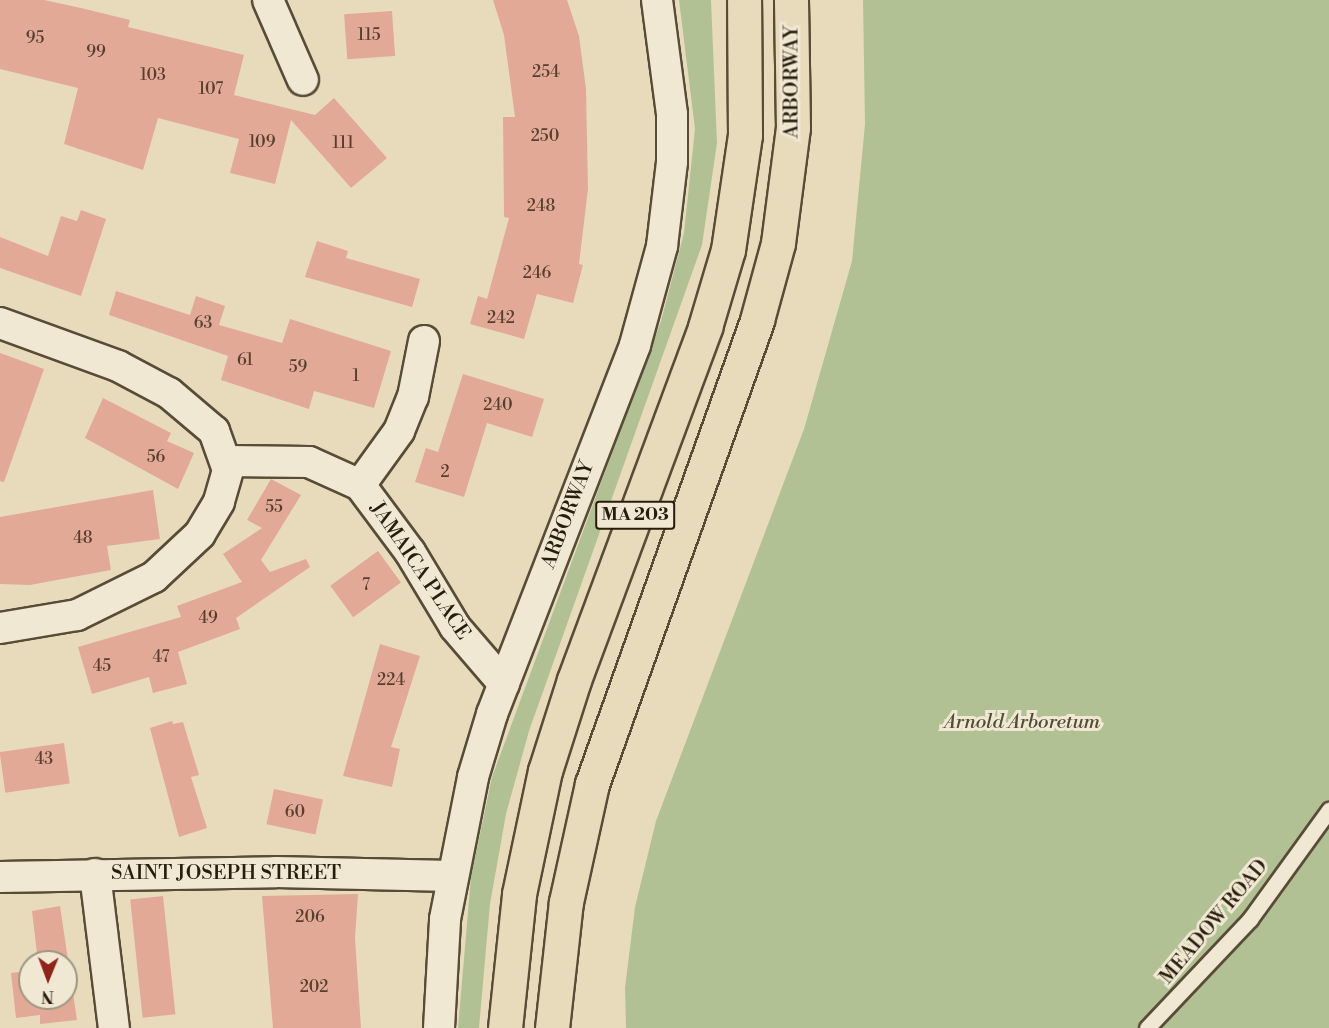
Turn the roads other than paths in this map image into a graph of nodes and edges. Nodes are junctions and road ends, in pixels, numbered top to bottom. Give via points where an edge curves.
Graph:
1 (268, 0) edge
2 (657, 0) edge
3 (744, 0) edge
4 (791, 0) edge
5 (303, 80) dead end
6 (0, 323) edge
7 (424, 341) dead end
8 (227, 461) junction
9 (360, 485) junction
10 (0, 628) edge
11 (504, 684) junction
12 (1329, 810) edge
13 (95, 874) junction
14 (452, 876) junction
15 (0, 877) edge
16 (114, 1028) edge
17 (439, 1028) edge
18 (505, 1028) edge
19 (552, 1028) edge
20 (1147, 1028) edge

1 - 5 street
2 - 11 street, ARBORWAY via 672,114 672,162 662,246 635,345
3 - 18 highway, MA 203 via 745,135 728,250 705,327 574,680 545,771 522,873
4 - 19 highway, ARBORWAY / MA 203 via 794,128 778,243 757,320 622,687 592,784 566,902
6 - 8 street via 118,366 169,393 204,419 221,441
7 - 9 street, JAMAICA PLACE via 413,398 399,431
8 - 9 street, JAMAICA PLACE via 309,462
8 - 10 street via 224,490 200,534 154,577 77,615
9 - 11 street, JAMAICA PLACE via 410,552 455,627
11 - 14 street, ARBORWAY via 467,800
12 - 20 lane, MEADOW ROAD via 1250,919
13 - 14 street, SAINT JOSEPH STREET via 276,872
13 - 15 street, SAINT JOSEPH STREET
13 - 16 street
14 - 17 street, ARBORWAY

